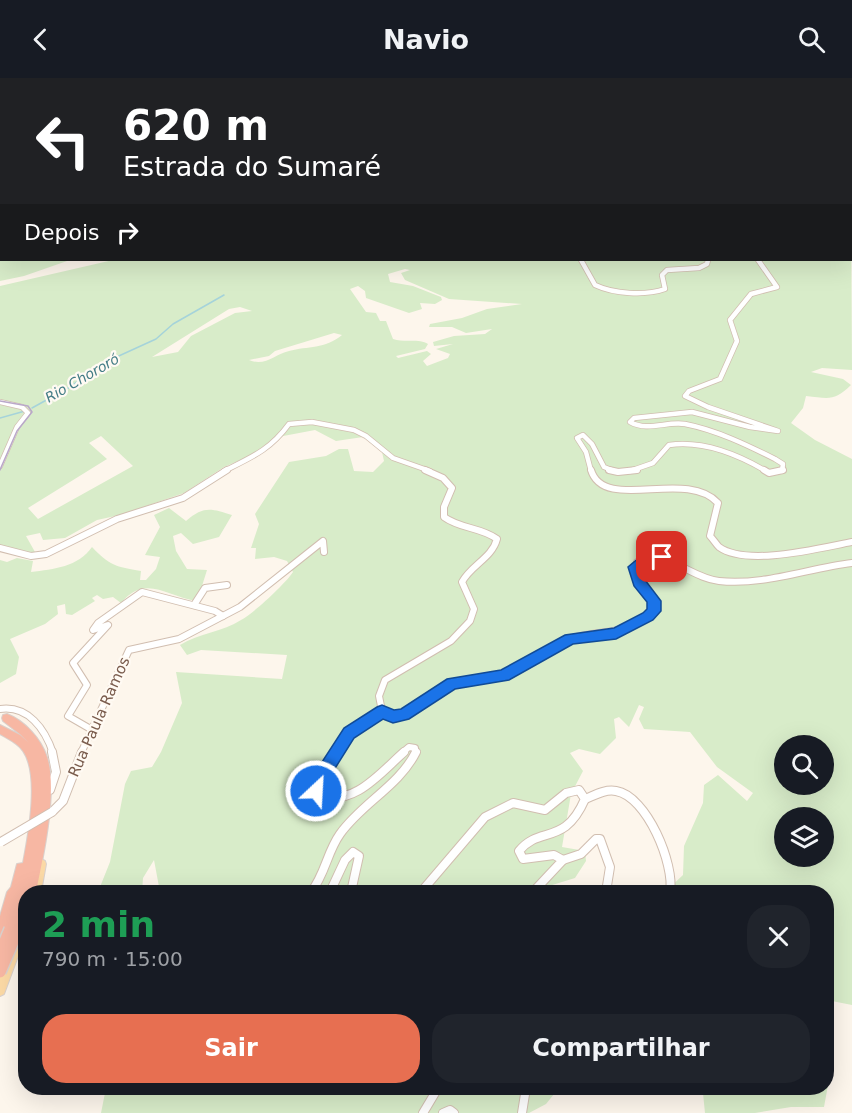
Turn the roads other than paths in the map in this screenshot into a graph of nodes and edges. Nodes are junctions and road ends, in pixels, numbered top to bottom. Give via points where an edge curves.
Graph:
1 (581, 261) edge
2 (708, 261) edge
3 (759, 261) edge
4 (0, 402) edge
5 (0, 466) edge
6 (852, 542) edge
7 (0, 548) edge
8 (324, 552) dead end
9 (852, 563) edge
10 (227, 585) dead end
11 (194, 605) junction
12 (223, 616) junction
13 (0, 710) edge
14 (382, 711) junction
15 (7, 718) dead end
16 (0, 729) edge
17 (94, 731) junction
18 (29, 735) junction
19 (36, 771) junction
20 (50, 790) junction
21 (585, 799) junction
22 (0, 843) edge
23 (563, 860) junction
24 (24, 885) edge
25 (31, 885) edge
26 (37, 885) edge
27 (318, 885) edge
28 (336, 885) edge
29 (353, 885) edge
30 (427, 885) edge
31 (540, 885) edge
32 (607, 885) edge
33 (671, 885) edge
34 (18, 907) edge
35 (18, 921) edge
36 (8, 938) edge
37 (17, 946) junction
38 (0, 972) edge
39 (0, 990) edge
40 (434, 1095) edge
41 (525, 1095) edge
42 (423, 1113) edge
43 (443, 1113) edge
44 (454, 1113) edge
45 (522, 1113) edge

1 - 2 street via 587,275 599,287 653,292 665,289 662,275 667,270 699,268
3 - 6 street via 777,287 751,294 730,320 737,341 720,379 685,396 778,431 692,412 634,418 630,422 640,426 695,425 777,459 784,466 783,471 769,473 739,454 684,443 669,445 657,460 643,468 610,470 601,465 589,439 583,435 578,438 595,480 606,487 631,491 681,489 713,496 718,503 711,536 723,549 737,554 772,555
4 - 5 street via 22,407 28,413
7 - 14 street via 31,556 46,554 117,519 183,498 211,478 264,451 289,424 355,430 391,457 446,480 452,488 444,516 497,539 495,548 470,567 462,582 474,609 465,630 385,680 379,696
8 - 12 street, Rua Paula Ramos via 323,541
9 - 14 street via 719,581 696,575 662,557 647,556 637,562 636,575 656,606 633,626 616,633 570,639 504,675 452,683 404,715
10 - 11 street via 205,588
11 - 12 street
11 - 17 street via 142,592 94,627 94,631 108,625 73,663 88,682 68,716
12 - 17 street, Rua Paula Ramos via 179,639 129,650
13 - 20 street via 13,706 20,709 43,732 55,760
14 - 27 street via 349,733 316,784 319,796 330,801 350,795 409,747 416,752 388,787 338,836
15 - 18 highway
16 - 19 highway via 25,745
17 - 22 street, Rua Paula Ramos, bridge via 76,764 62,804
18 - 20 highway via 48,757
18 - 25 highway via 44,760 46,779
19 - 24 highway via 38,785
19 - 36 highway
20 - 26 main road
21 - 23 street via 576,816 559,832 527,842 519,850 523,859 554,855
21 - 30 street via 582,792 575,790 545,810 513,803 499,809 476,826
21 - 33 street via 611,789 636,801 662,846
23 - 31 street
23 - 32 street via 581,854 600,839 610,867
28 - 29 street via 353,852 359,856
34 - 36 highway
35 - 36 highway
36 - 37 main road
36 - 37 main road, bridge
36 - 38 highway, bridge
37 - 39 main road
40 - 42 street
41 - 45 street
43 - 44 street

